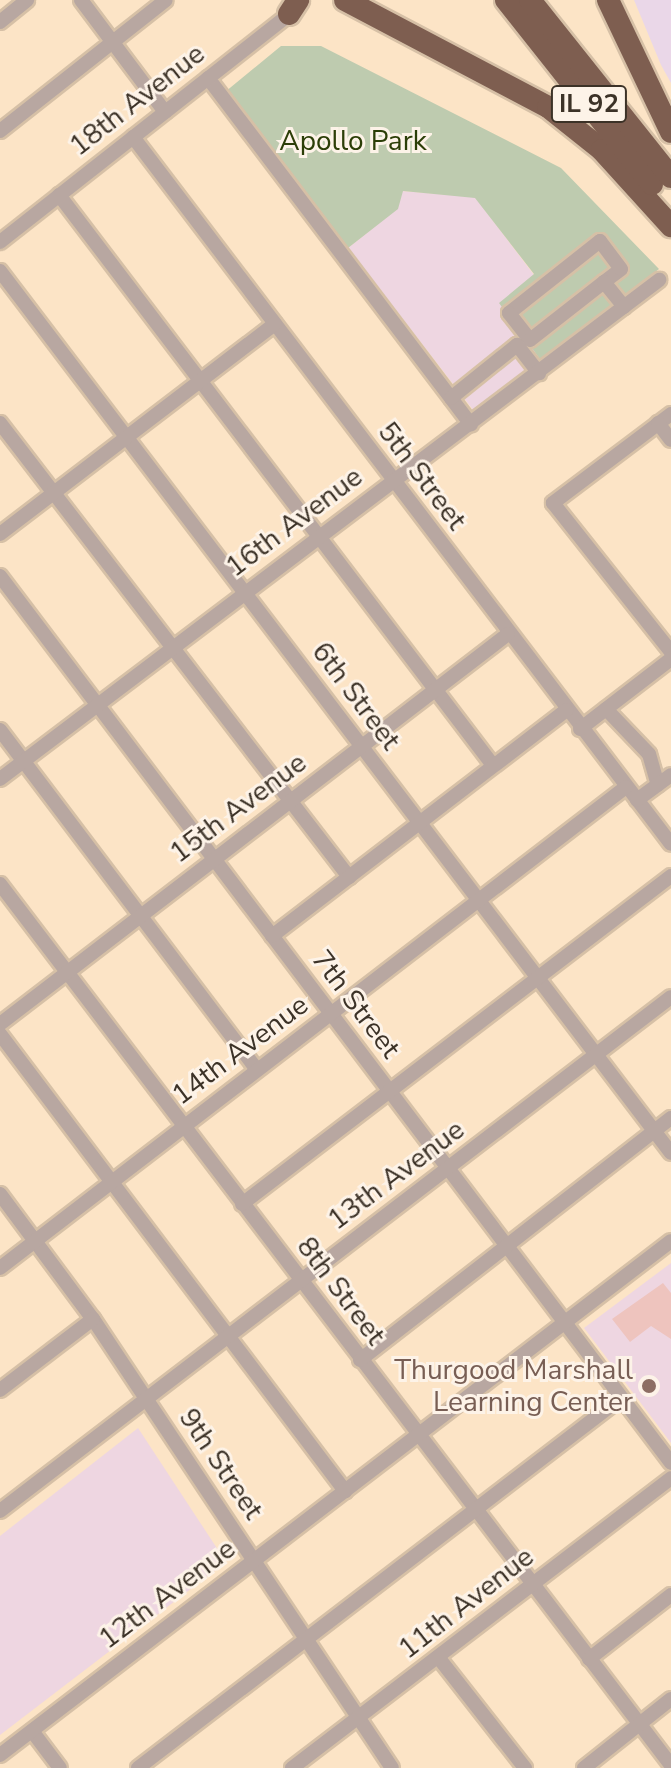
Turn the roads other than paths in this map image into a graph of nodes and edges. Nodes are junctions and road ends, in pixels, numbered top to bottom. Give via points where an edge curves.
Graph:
1 (27, 0) edge
2 (81, 0) edge
3 (166, 0) edge
4 (345, 0) edge
5 (506, 0) edge
6 (530, 0) edge
7 (608, 0) edge
8 (298, 5) edge
9 (0, 22) edge
10 (113, 42) junction
11 (208, 78) junction
12 (165, 112) junction
13 (0, 131) edge
14 (671, 132) edge
15 (133, 137) junction
16 (671, 177) edge
17 (59, 195) junction
18 (671, 208) edge
19 (671, 226) edge
20 (0, 242) edge
21 (0, 271) edge
22 (659, 280) dead end
23 (604, 282) junction
24 (624, 307) junction
25 (275, 324) junction
26 (539, 373) junction
27 (200, 380) junction
28 (451, 398) junction
29 (671, 414) edge
30 (0, 423) edge
31 (658, 423) junction
32 (471, 425) junction
33 (126, 436) junction
34 (671, 440) edge
35 (395, 481) junction
36 (53, 493) junction
37 (0, 534) edge
38 (320, 534) junction
39 (0, 576) edge
40 (245, 592) junction
41 (508, 634) junction
42 (171, 649) junction
43 (671, 652) edge
44 (671, 659) edge
45 (435, 690) junction
46 (97, 704) junction
47 (606, 709) junction
48 (566, 710) junction
49 (580, 729) junction
50 (0, 730) edge
51 (361, 747) junction
52 (23, 761) junction
53 (492, 764) junction
54 (671, 775) edge
55 (0, 779) edge
56 (658, 785) junction
57 (626, 787) junction
58 (637, 800) junction
59 (287, 803) junction
60 (419, 824) junction
61 (671, 844) edge
62 (212, 860) junction
63 (671, 876) edge
64 (349, 877) junction
65 (0, 884) edge
66 (478, 900) junction
67 (141, 915) junction
68 (272, 936) junction
69 (66, 973) junction
70 (538, 977) junction
71 (671, 997) edge
72 (331, 1014) junction
73 (0, 1024) edge
74 (0, 1034) edge
75 (596, 1055) junction
76 (257, 1070) junction
77 (389, 1091) junction
78 (671, 1118) edge
79 (184, 1125) junction
80 (654, 1131) junction
81 (671, 1153) edge
82 (448, 1168) junction
83 (112, 1182) junction
84 (0, 1194) edge
85 (242, 1204) junction
86 (36, 1241) junction
87 (671, 1241) edge
88 (505, 1244) junction
89 (0, 1268) edge
90 (300, 1282) junction
91 (93, 1319) junction
92 (564, 1324) junction
93 (228, 1336) junction
94 (360, 1360) junction
95 (0, 1390) edge
96 (621, 1398) junction
97 (146, 1399) junction
98 (417, 1435) junction
99 (671, 1463) edge
100 (671, 1478) edge
101 (345, 1491) junction
102 (475, 1510) junction
103 (0, 1511) edge
104 (254, 1561) junction
105 (530, 1586) junction
106 (671, 1595) edge
107 (306, 1639) junction
108 (438, 1657) junction
109 (589, 1659) junction
110 (671, 1699) edge
111 (359, 1718) junction
112 (640, 1725) junction
113 (32, 1731) junction
114 (0, 1755) edge
115 (671, 1765) edge
116 (60, 1768) edge
117 (138, 1768) edge
118 (292, 1768) edge
119 (392, 1768) edge
120 (525, 1768) edge
121 (584, 1768) edge

1 - 9 street
2 - 10 street
3 - 10 street
4 - 19 highway via 548,107 602,150
5 - 18 highway, IL 92
6 - 16 highway, IL 92
7 - 14 highway
8 - 11 street, 18th Avenue
10 - 12 street
10 - 13 street
11 - 12 street, 18th Avenue
11 - 28 street
12 - 15 street, 18th Avenue
15 - 17 street, 18th Avenue
15 - 25 street, 5th Street
17 - 20 street, 18th Avenue
17 - 27 street
21 - 33 street, 6th Street
22 - 24 street, 16th Avenue
23 - 23 street via 530,340 509,313 600,241 621,269
23 - 24 street
24 - 26 street, 16th Avenue
25 - 27 street
25 - 35 street, 5th Street
26 - 28 street via 517,345
26 - 32 street, 16th Avenue
27 - 33 street
27 - 38 street
28 - 32 street
29 - 31 street
30 - 36 street
31 - 34 street
31 - 43 street via 553,503
32 - 35 street, 16th Avenue
33 - 36 street
33 - 40 street, 6th Street
35 - 38 street, 16th Avenue
35 - 41 street, 5th Street
36 - 37 street
36 - 42 street
38 - 40 street, 16th Avenue
38 - 45 street
39 - 46 street, 7th Street
40 - 42 street, 16th Avenue
40 - 51 street, 6th Street
41 - 45 street, 15th Avenue
41 - 48 street, 5th Street
42 - 46 street, 16th Avenue
42 - 59 street
44 - 47 street
45 - 51 street, 15th Avenue
45 - 53 street
46 - 52 street, 16th Avenue
46 - 62 street, 7th Street
47 - 49 street
47 - 56 street via 649,754
48 - 49 street, 5th Street
48 - 53 street
49 - 57 street, 5th Street
50 - 52 street
51 - 59 street, 15th Avenue
51 - 60 street, 6th Street
52 - 55 street, 16th Avenue
52 - 67 street
53 - 60 street
54 - 56 street
56 - 58 street
57 - 58 street, 5th Street
57 - 66 street, 14th Avenue
58 - 61 street, 5th Street
59 - 62 street, 15th Avenue
59 - 64 street
60 - 64 street
60 - 66 street, 6th Street
62 - 67 street, 15th Avenue
62 - 68 street, 7th Street
63 - 70 street
64 - 68 street
65 - 69 street, 8th Street
66 - 70 street, 6th Street
66 - 72 street, 14th Avenue
67 - 69 street, 15th Avenue
67 - 76 street
68 - 72 street, 7th Street
69 - 73 street, 15th Avenue
69 - 79 street, 8th Street
70 - 75 street, 6th Street
70 - 77 street
71 - 75 street, 13th Avenue
72 - 76 street, 14th Avenue
72 - 77 street, 7th Street
74 - 83 street
75 - 80 street, 6th Street
75 - 82 street, 13th Avenue
76 - 79 street, 14th Avenue
77 - 82 street, 7th Street
77 - 85 street
78 - 80 street
79 - 83 street, 14th Avenue
79 - 85 street, 8th Street
80 - 81 street, 6th Street
80 - 88 street
82 - 88 street, 7th Street
82 - 90 street, 13th Avenue
83 - 86 street, 14th Avenue
83 - 93 street
84 - 86 street, 9th Street
85 - 90 street, 8th Street
86 - 89 street, 14th Avenue
86 - 91 street, 9th Street
87 - 92 street, 12th Avenue
88 - 92 street, 7th Street
88 - 94 street
90 - 93 street, 13th Avenue
90 - 94 street, 8th Street
91 - 95 street
91 - 97 street, 9th Street
92 - 96 street, 7th Street
92 - 98 street, 12th Avenue
93 - 97 street, 13th Avenue
93 - 101 street
94 - 98 street, 8th Street
96 - 99 street, 7th Street
96 - 102 street
97 - 103 street, 13th Avenue
97 - 104 street, 9th Street
98 - 101 street, 12th Avenue
98 - 102 street, 8th Street
100 - 105 street, 11th Avenue
101 - 104 street, 12th Avenue
102 - 105 street, 8th Street
102 - 107 street
104 - 107 street, 9th Street
104 - 113 street, 12th Avenue
105 - 108 street, 11th Avenue
105 - 109 street, 8th Street
106 - 109 street
107 - 111 street, 9th Street
107 - 117 street
108 - 111 street, 11th Avenue
108 - 120 street
109 - 112 street, 8th Street
110 - 112 street
111 - 118 street, 11th Avenue
111 - 119 street, 9th Street
112 - 115 street, 8th Street
112 - 121 street
113 - 114 street, 12th Avenue
113 - 116 street

